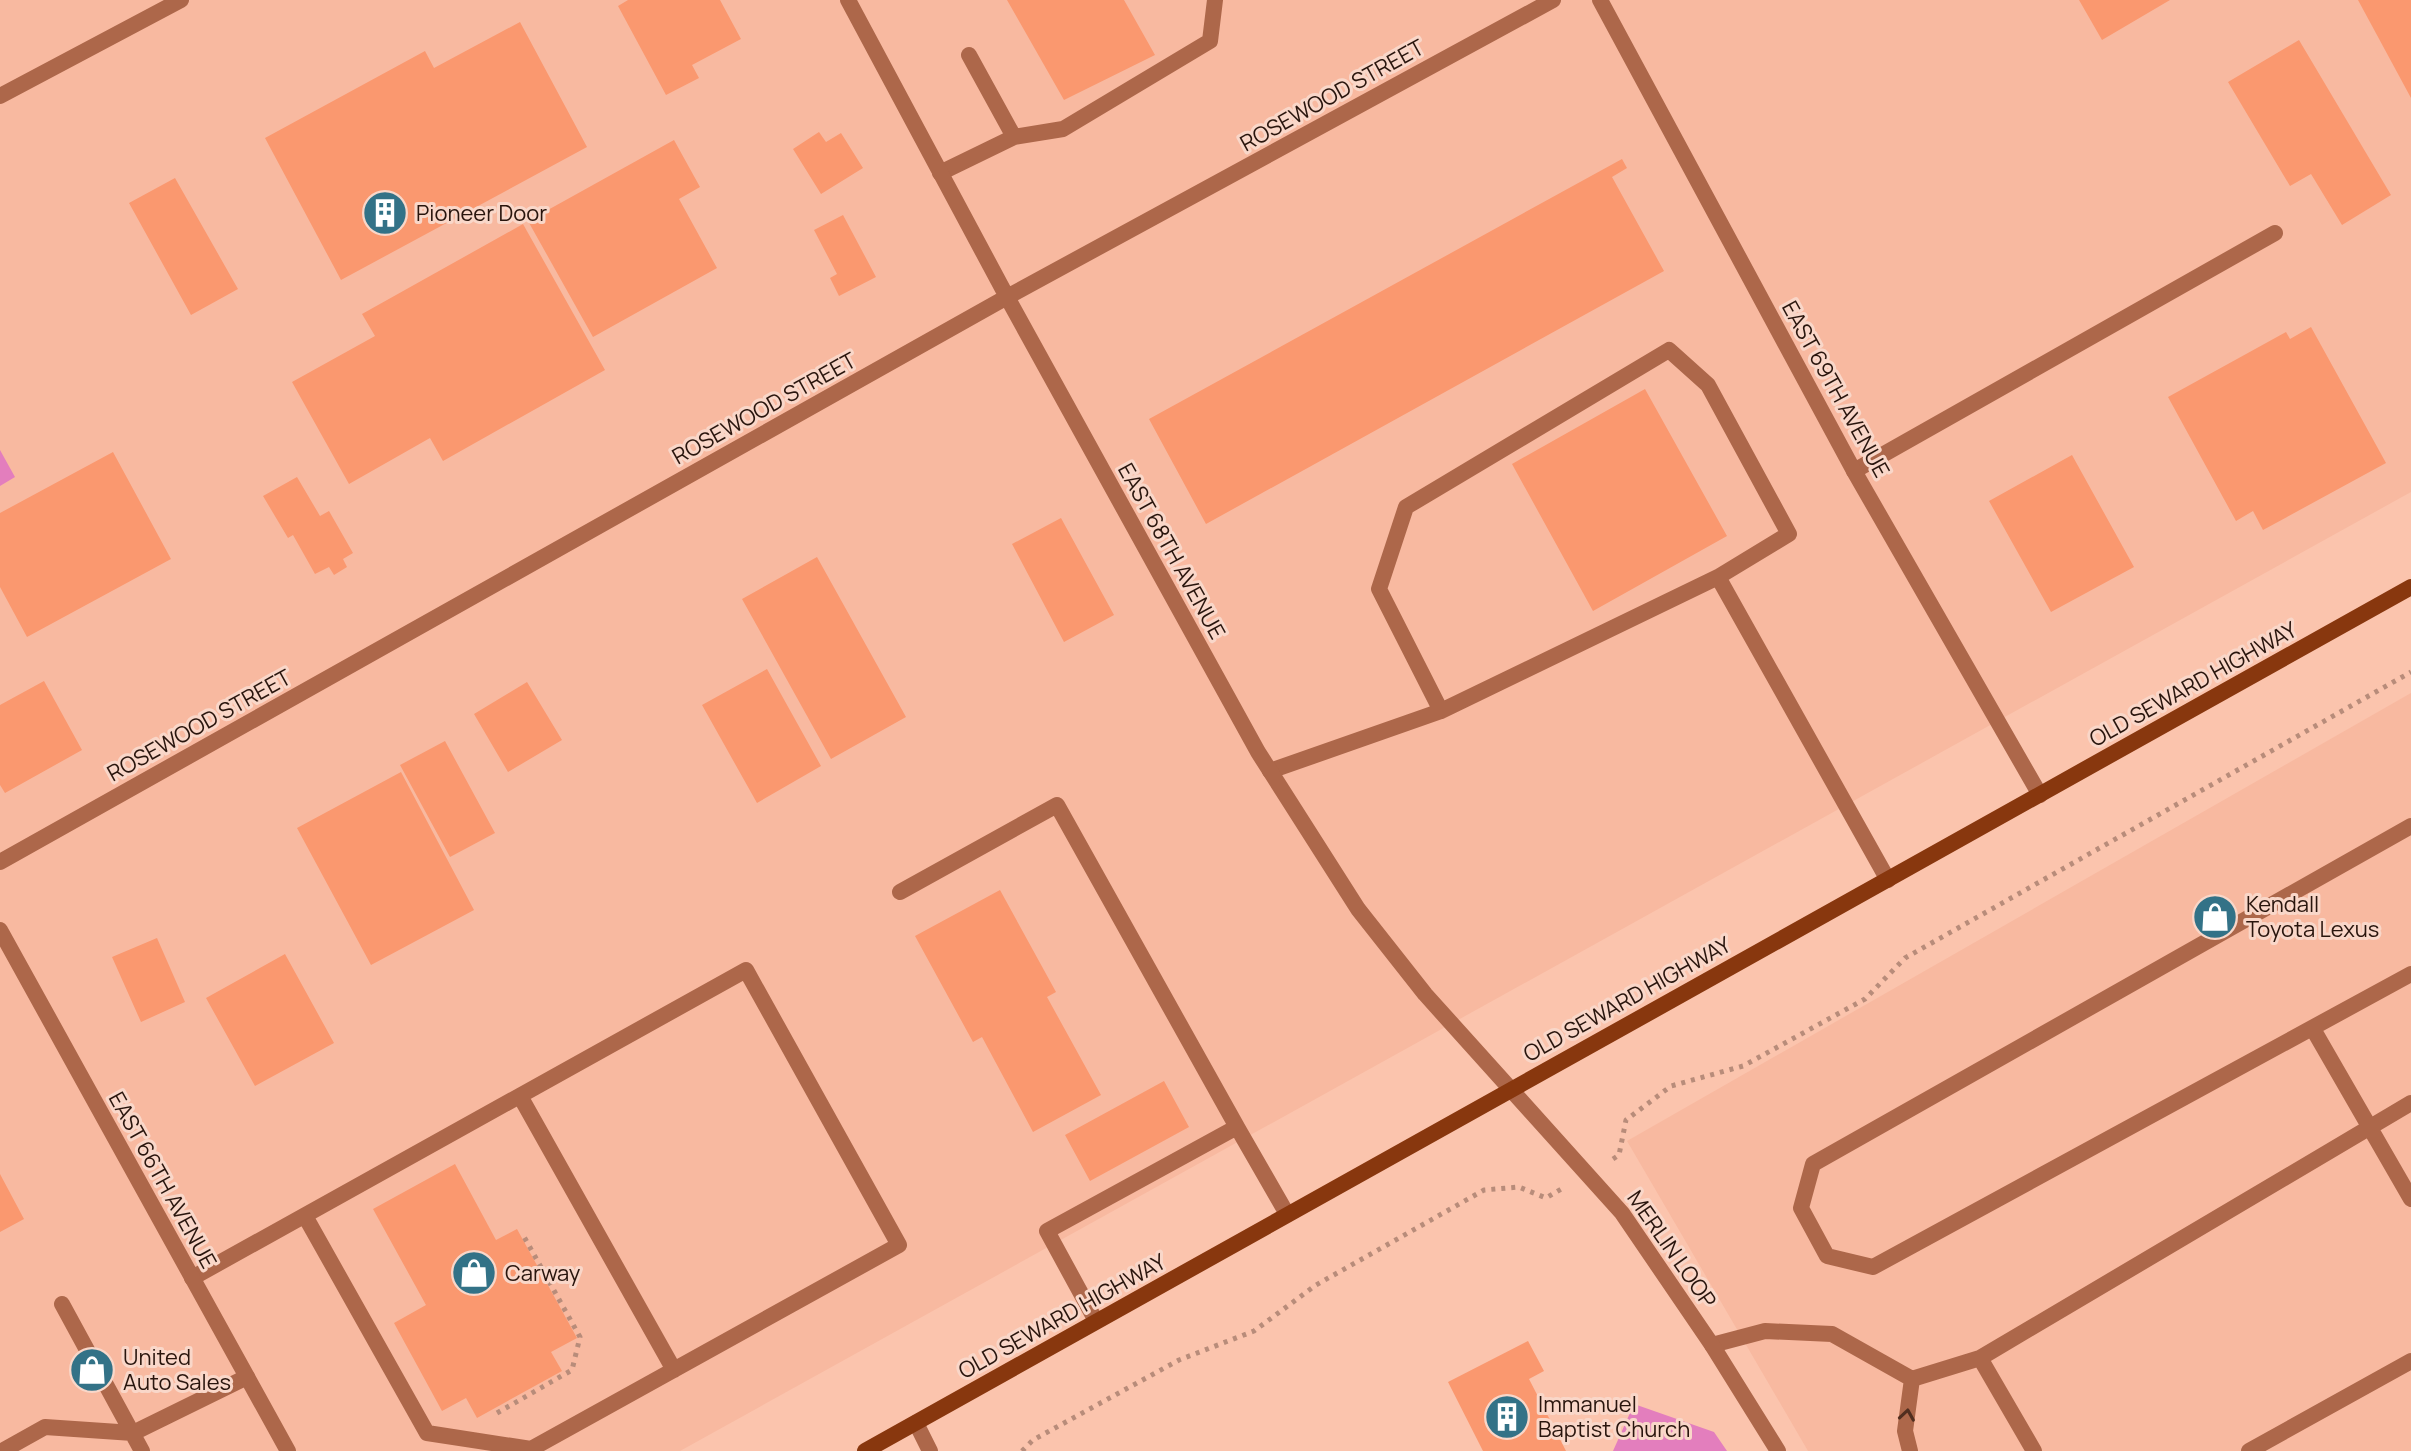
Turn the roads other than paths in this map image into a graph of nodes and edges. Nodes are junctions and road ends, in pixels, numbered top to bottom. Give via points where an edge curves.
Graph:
1 (181, 0) edge
2 (848, 0) edge
3 (1215, 0) edge
4 (1553, 0) edge
5 (1600, 0) edge
6 (969, 55) dead end
7 (0, 96) edge
8 (1014, 137) junction
9 (940, 173) junction
10 (2275, 233) dead end
11 (1007, 297) junction
12 (1854, 471) junction
13 (1718, 577) junction
14 (2411, 587) edge
15 (1441, 711) junction
16 (1270, 771) junction
17 (2040, 795) junction
18 (2411, 826) edge
19 (0, 862) edge
20 (1888, 880) junction
21 (900, 892) dead end
22 (0, 930) edge
23 (2411, 974) edge
24 (2313, 1029) junction
25 (1512, 1087) junction
26 (520, 1096) junction
27 (2411, 1103) edge
28 (2369, 1126) junction
29 (1237, 1127) junction
30 (2411, 1199) edge
31 (1287, 1214) junction
32 (305, 1216) junction
33 (192, 1278) junction
34 (62, 1304) dead end
35 (1096, 1321) junction
36 (1712, 1345) junction
37 (1980, 1358) junction
38 (2411, 1361) edge
39 (674, 1370) junction
40 (247, 1377) junction
41 (1912, 1379) junction
42 (916, 1423) junction
43 (133, 1433) junction
44 (532, 1450) edge
45 (2, 1451) edge
46 (142, 1451) edge
47 (288, 1451) edge
48 (865, 1451) edge
49 (930, 1451) edge
50 (1778, 1451) edge
51 (1910, 1451) edge
52 (2034, 1451) edge
53 (2249, 1451) edge

1 - 7 street
2 - 9 street, EAST 68TH AVENUE
3 - 8 street via 1210,41 1063,129
4 - 11 street, ROSEWOOD STREET
5 - 12 street, EAST 69TH AVENUE
6 - 8 street
8 - 9 street
9 - 11 street, EAST 68TH AVENUE
10 - 12 street
11 - 16 street, EAST 68TH AVENUE
11 - 19 street, ROSEWOOD STREET
12 - 17 street, EAST 69TH AVENUE
13 - 15 street
13 - 15 street via 1789,534 1708,385 1669,350 1406,507 1379,589
13 - 20 street
14 - 17 main road, OLD SEWARD HIGHWAY
15 - 16 street
16 - 25 street, EAST 68TH AVENUE via 1358,909 1425,994
17 - 20 main road, OLD SEWARD HIGHWAY
18 - 24 street via 1813,1164 1801,1208 1827,1256 1873,1267
20 - 25 main road, OLD SEWARD HIGHWAY
21 - 29 street via 1057,805
22 - 33 street, EAST 66TH AVENUE
23 - 24 street
24 - 28 street
25 - 31 main road, OLD SEWARD HIGHWAY
25 - 36 street, MERLIN LOOP via 1622,1213
26 - 32 street
26 - 39 street
26 - 39 street via 746,970 899,1245
27 - 28 street
28 - 30 street
28 - 37 street
29 - 31 street
29 - 35 street via 1047,1231
31 - 35 main road, OLD SEWARD HIGHWAY
32 - 33 street
32 - 44 street via 427,1433
33 - 40 street, EAST 66TH AVENUE
34 - 43 street
35 - 42 main road, OLD SEWARD HIGHWAY
36 - 41 street via 1765,1331 1832,1334
36 - 50 street, MERLIN LOOP
37 - 41 street
37 - 52 street
38 - 53 street
39 - 44 street
40 - 43 street
40 - 47 street, EAST 66TH AVENUE
51 -> 41 street via 1905,1431
42 - 48 main road, OLD SEWARD HIGHWAY
42 - 49 street
43 - 45 street via 45,1427
43 - 46 street

